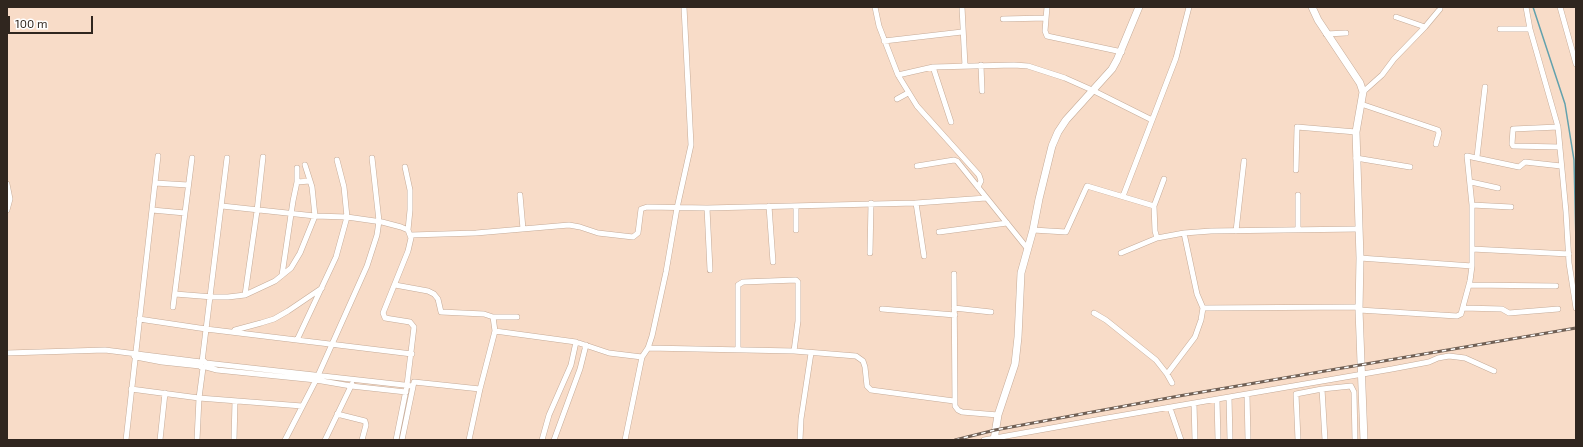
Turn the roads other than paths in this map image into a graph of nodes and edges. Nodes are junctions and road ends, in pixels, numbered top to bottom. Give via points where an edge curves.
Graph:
1 (684, 7) edge
2 (875, 7) edge
3 (962, 7) edge
4 (1047, 7) edge
5 (1139, 7) edge
6 (1189, 7) edge
7 (1312, 7) edge
8 (1440, 7) edge
9 (1526, 7) edge
10 (1560, 7) edge
11 (1396, 17) dead end
12 (1046, 18) junction
13 (1002, 20) dead end
14 (1425, 27) junction
15 (1500, 29) dead end
16 (1530, 29) junction
17 (962, 32) junction
18 (1346, 33) dead end
19 (1326, 34) junction
20 (884, 41) junction
21 (1122, 52) junction
22 (1576, 64) edge
23 (981, 65) junction
24 (965, 66) junction
25 (933, 67) junction
26 (898, 75) junction
27 (1485, 87) dead end
28 (1092, 90) junction
29 (982, 91) dead end
30 (1363, 92) junction
31 (906, 94) junction
32 (897, 99) dead end
33 (1361, 104) junction
34 (1152, 120) junction
35 (951, 122) dead end
36 (1558, 128) junction
37 (1356, 132) junction
38 (1436, 144) dead end
39 (1560, 147) junction
40 (158, 156) dead end
41 (263, 157) dead end
42 (1477, 157) junction
43 (192, 158) dead end
44 (227, 158) dead end
45 (372, 158) dead end
46 (1356, 158) junction
47 (337, 160) dead end
48 (1244, 160) dead end
49 (305, 165) dead end
50 (917, 166) dead end
51 (1561, 166) junction
52 (406, 167) dead end
53 (1410, 167) dead end
54 (297, 168) dead end
55 (1296, 170) dead end
56 (1164, 178) dead end
57 (310, 181) junction
58 (297, 182) junction
59 (1470, 182) junction
60 (155, 183) junction
61 (7, 184) edge
62 (188, 185) junction
63 (978, 187) junction
64 (1498, 188) dead end
65 (520, 195) dead end
66 (1298, 195) dead end
67 (1123, 196) junction
68 (986, 198) junction
69 (871, 203) junction
70 (916, 203) junction
71 (1472, 205) junction
72 (222, 206) junction
73 (769, 206) junction
74 (796, 206) junction
75 (1154, 206) junction
76 (1511, 207) dead end
77 (677, 208) junction
78 (707, 208) junction
79 (7, 210) edge
80 (152, 210) junction
81 (257, 211) junction
82 (185, 213) junction
83 (291, 213) junction
84 (315, 216) junction
85 (347, 217) junction
86 (379, 221) junction
87 (1007, 224) junction
88 (523, 229) junction
89 (1359, 229) junction
90 (408, 230) junction
91 (796, 230) dead end
92 (1298, 230) junction
93 (1236, 231) junction
94 (939, 232) dead end
95 (1032, 233) junction
96 (1184, 233) junction
97 (411, 235) junction
98 (1156, 235) junction
99 (1028, 246) junction
100 (1472, 249) junction
101 (870, 253) dead end
102 (1121, 253) dead end
103 (1568, 254) junction
104 (924, 256) dead end
105 (1360, 258) junction
106 (773, 262) dead end
107 (1472, 266) junction
108 (710, 270) dead end
109 (954, 274) dead end
110 (282, 275) junction
111 (1469, 284) junction
112 (395, 285) junction
113 (1556, 286) dead end
114 (322, 287) junction
115 (175, 294) junction
116 (245, 295) junction
117 (212, 296) junction
118 (173, 308) dead end
119 (954, 308) junction
120 (1203, 308) junction
121 (1463, 308) junction
122 (1576, 308) edge
123 (882, 309) dead end
124 (1359, 309) junction
125 (1558, 309) dead end
126 (991, 312) dead end
127 (1094, 313) dead end
128 (955, 315) junction
129 (492, 317) junction
130 (517, 317) dead end
131 (139, 319) junction
132 (208, 329) junction
133 (231, 331) junction
134 (495, 331) junction
135 (297, 340) junction
136 (577, 342) junction
137 (331, 344) junction
138 (585, 345) junction
139 (648, 348) junction
140 (738, 350) junction
141 (794, 351) junction
142 (7, 353) edge
143 (811, 353) junction
144 (131, 354) junction
145 (412, 354) junction
146 (642, 357) junction
147 (203, 364) junction
148 (1494, 371) dead end
149 (1169, 372) junction
150 (1361, 374) junction
151 (317, 378) junction
152 (353, 380) junction
153 (1172, 382) dead end
154 (410, 383) junction
155 (351, 386) junction
156 (131, 389) junction
157 (480, 389) junction
158 (1322, 389) junction
159 (406, 392) junction
160 (165, 393) junction
161 (1247, 394) junction
162 (1228, 397) junction
163 (199, 398) junction
164 (1217, 400) junction
165 (235, 401) junction
166 (954, 401) junction
167 (1194, 403) junction
168 (302, 406) junction
169 (1170, 408) junction
170 (337, 414) junction
171 (998, 415) junction
172 (994, 439) edge
173 (126, 440) edge
174 (160, 440) edge
175 (197, 440) edge
176 (234, 440) edge
177 (284, 440) edge
178 (325, 440) edge
179 (362, 440) edge
180 (396, 440) edge
181 (402, 440) edge
182 (469, 440) edge
183 (542, 440) edge
184 (554, 440) edge
185 (625, 440) edge
186 (800, 440) edge
187 (984, 440) edge
188 (1181, 440) edge
189 (1195, 440) edge
190 (1218, 440) edge
191 (1230, 440) edge
192 (1248, 440) edge
193 (1298, 440) edge
194 (1325, 440) edge
195 (1355, 440) edge
196 (1364, 440) edge

1 - 77 street via 691,140
2 - 20 street
3 - 17 street
4 - 12 street
5 - 21 street
6 - 34 street via 1176,58
7 - 19 street
8 - 14 street
9 - 16 street
10 - 22 street
11 - 14 street
12 - 13 street
12 - 21 street via 1047,36
14 - 30 street
15 - 16 street
16 - 36 street
17 - 20 street
17 - 24 street
18 - 19 street
19 - 30 street via 1360,83
20 - 26 street
21 - 28 street via 1112,69
23 - 24 street
23 - 28 street via 1028,66
23 - 29 street
24 - 25 street
25 - 26 street
25 - 35 street
26 - 31 street
27 - 42 street
28 - 34 street
28 - 95 street via 1056,136 1048,158
30 - 33 street
31 - 32 street
31 - 63 street via 979,175 981,182
33 - 37 street
33 - 38 street via 1438,130
34 - 67 street
36 - 39 street
36 - 39 street via 1512,129 1512,144
37 - 46 street
37 - 55 street via 1297,127
39 - 51 street
40 - 60 street
41 - 81 street
42 - 51 street via 1519,167 1525,162
42 - 59 street via 1467,156
43 - 62 street
44 - 72 street
45 - 86 street
46 - 53 street
46 - 89 street
47 - 85 street via 344,187
48 - 93 street
49 - 57 street
50 - 63 street via 956,160
51 - 103 street
52 - 90 street via 410,190
54 - 58 street
56 - 75 street
57 - 58 street
57 - 84 street
58 - 83 street
59 - 64 street
59 - 71 street
60 - 62 street
60 - 80 street
61 - 79 street via 10,199
62 - 82 street
63 - 68 street
65 - 88 street
66 - 92 street
67 - 75 street
67 - 95 street via 1087,186 1066,232
68 - 70 street
68 - 87 street
69 - 70 street
69 - 74 street
69 - 101 street
70 - 104 street
71 - 76 street
71 - 100 street
72 - 81 street
72 - 117 street
73 - 74 street
73 - 78 street
73 - 106 street
74 - 91 street
75 - 98 street
77 - 78 street
77 - 88 street via 643,208 640,212 638,233 633,236 604,234 567,225
77 - 139 street via 666,272
78 - 108 street
80 - 82 street
80 - 131 street
81 - 83 street
81 - 116 street
82 - 115 street
83 - 84 street
83 - 110 street
84 - 85 street
84 - 110 street via 296,261
85 - 86 street
85 - 114 street via 336,257
86 - 90 street
86 - 137 street via 367,266
87 - 94 street
87 - 99 street
88 - 97 street
89 - 92 street
89 - 105 street
90 - 97 street
92 - 93 street
93 - 96 street
95 - 99 street
96 - 98 street
96 - 120 street via 1197,294
97 - 112 street via 408,251
98 - 102 street
99 - 171 street via 1021,273 1015,364
100 - 103 street
100 - 107 street
103 - 122 street
105 - 107 street
105 - 124 street
107 - 111 street
109 - 119 street
110 - 116 street
111 - 113 street
111 - 121 street
112 - 129 street via 434,294 441,312 484,314
112 - 145 street via 384,317 410,322 413,325
114 - 133 street via 274,319
114 - 135 street
115 - 117 street
115 - 118 street
116 - 117 street
117 - 132 street
119 - 126 street
119 - 128 street
120 - 124 street
120 - 149 street via 1195,337
121 - 124 street via 1457,316
121 - 125 street via 1502,310 1509,313
123 - 128 street
124 - 150 street
127 - 149 street
128 - 166 street
129 - 130 street
129 - 134 street
131 - 132 street
131 - 144 street
132 - 133 street
132 - 147 street
133 - 135 street
134 - 136 street
134 - 157 street
135 - 137 street
136 - 138 street
136 - 183 street via 571,365 549,415
137 - 145 street
137 - 151 street
138 - 146 street via 609,353
138 - 184 street via 580,369
139 - 140 street
139 - 146 street
140 - 141 street
140 - 141 street via 738,285 743,282 796,280 798,321
141 - 143 street
142 - 144 street via 105,350
143 - 166 street via 848,354 860,358 865,367 867,386 870,390
143 - 186 street
144 - 147 street via 162,362
144 - 156 street
145 - 154 street
146 - 185 street
147 - 151 street
147 - 163 street
148 - 150 street via 1466,358 1449,356
149 - 153 street
150 - 161 street
150 - 196 street
151 - 152 street
151 - 155 street
151 - 168 street
152 - 154 street
152 - 155 street
154 - 157 street
154 - 159 street
154 - 181 street
155 - 159 street
155 - 170 street
156 - 160 street
156 - 173 street
157 - 182 street
158 - 193 street via 1299,393 1296,396
158 - 194 street
158 - 195 street via 1352,387
159 - 180 street
160 - 163 street
160 - 174 street
161 - 162 street
161 - 192 street
162 - 164 street
162 - 191 street
163 - 165 street
163 - 175 street
164 - 167 street
164 - 190 street
165 - 168 street
165 - 176 street
166 - 171 street via 956,409 962,412
167 - 169 street
167 - 189 street
168 - 177 street
169 - 172 street
169 - 188 street
170 - 178 street
170 - 179 street via 365,421
171 - 172 street
172 - 187 street

